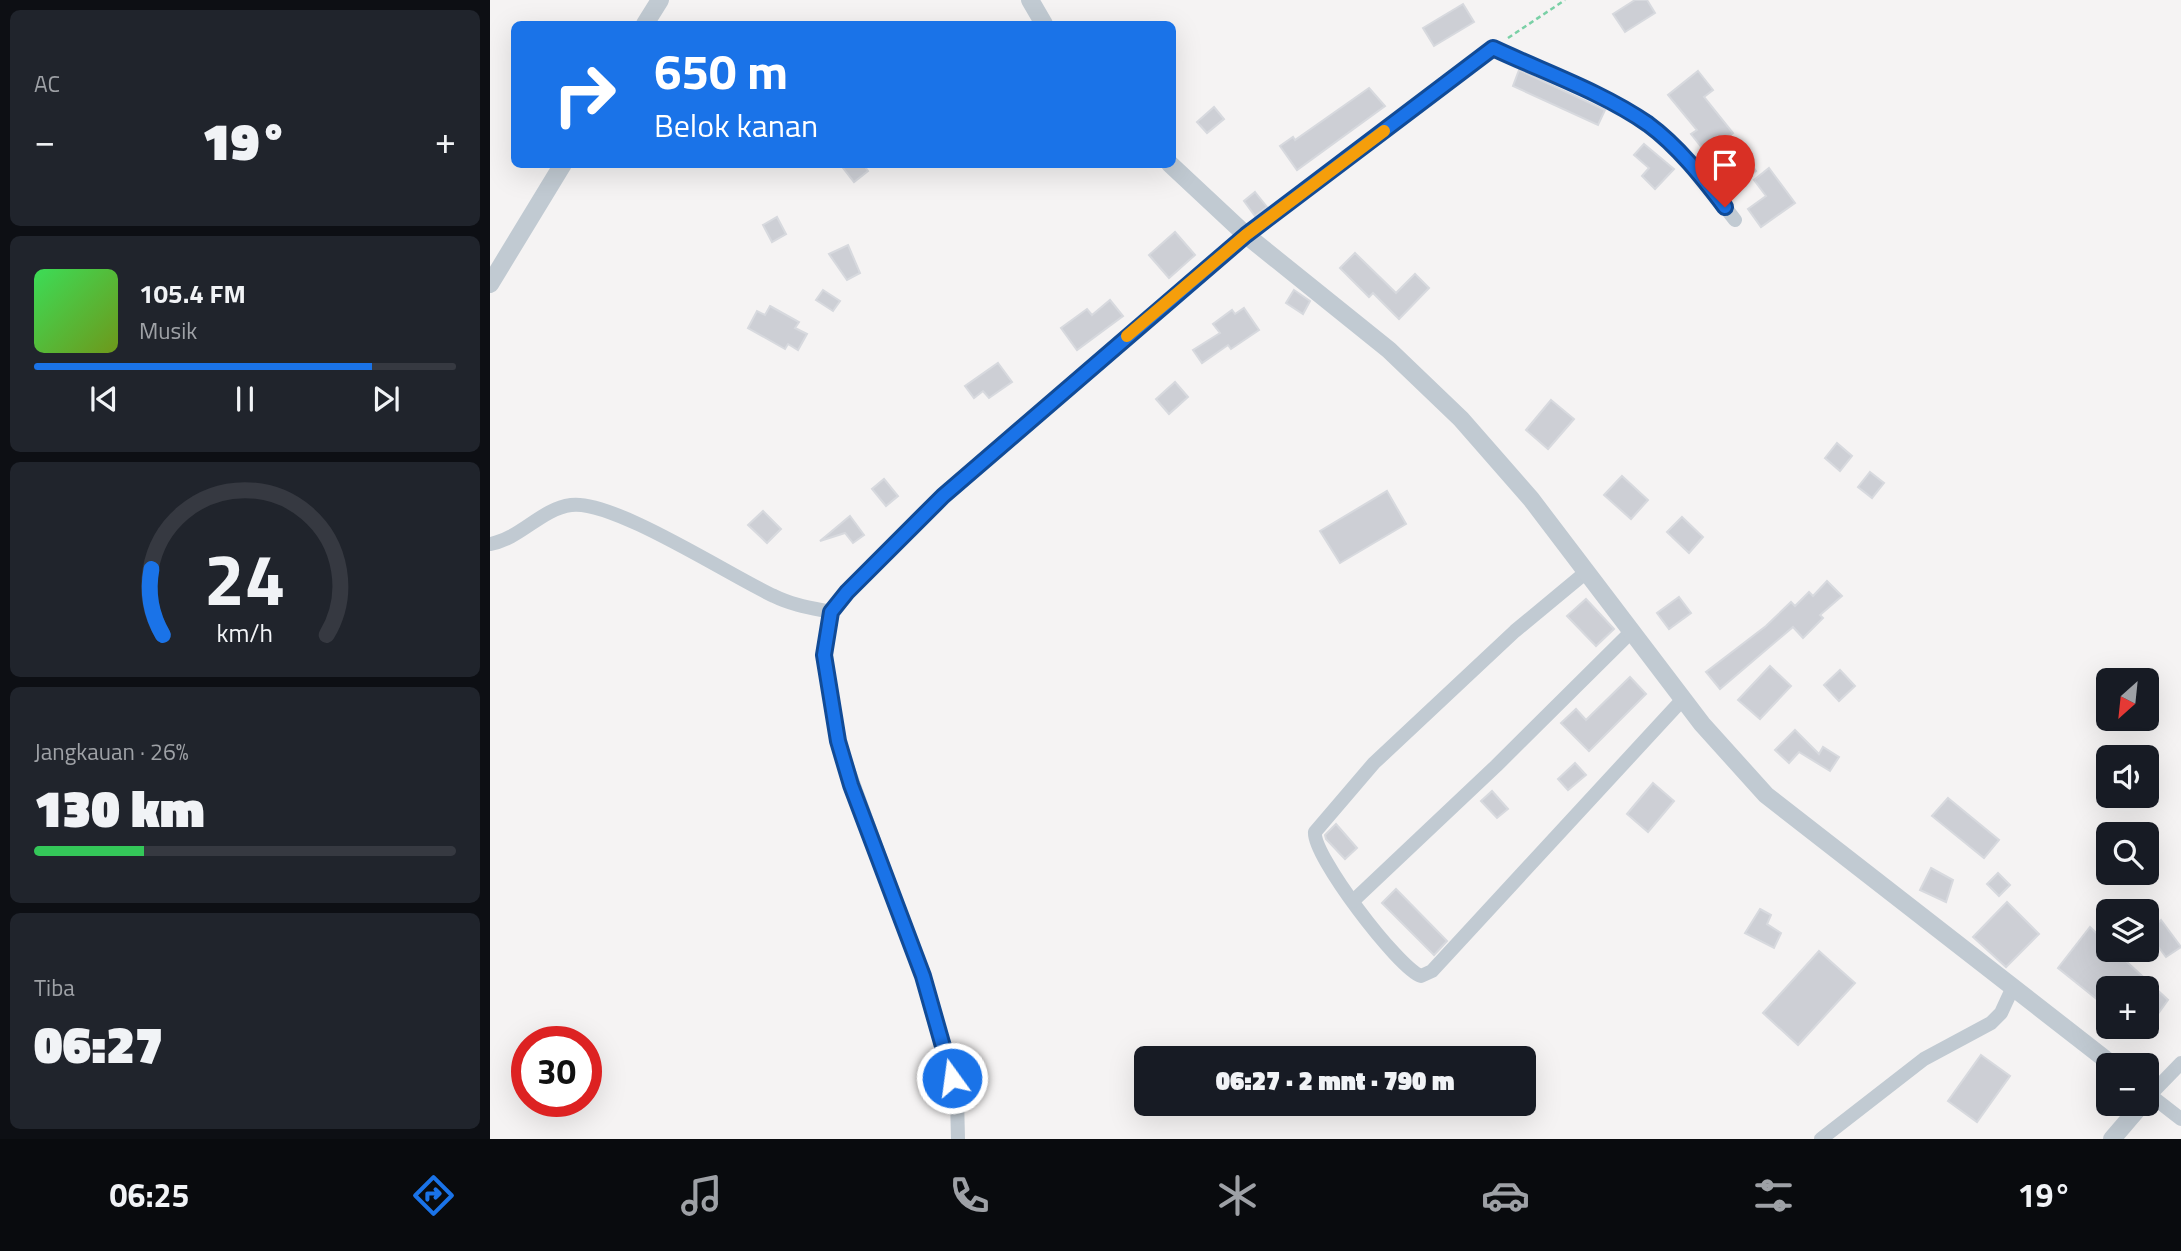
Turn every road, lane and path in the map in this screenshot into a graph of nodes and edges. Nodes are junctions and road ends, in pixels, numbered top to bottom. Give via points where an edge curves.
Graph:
1 (660, 0) edge
2 (1565, 0) edge
3 (647, 21) edge
4 (1493, 48) junction
5 (561, 168) edge
6 (1174, 168) edge
7 (1735, 220) dead end
8 (1246, 235) junction
9 (490, 285) edge
10 (490, 544) edge
11 (1584, 573) junction
12 (831, 612) junction
13 (1631, 632) junction
14 (1683, 699) junction
15 (1353, 901) junction
16 (2013, 987) junction
17 (2097, 1053) edge
18 (2181, 1063) edge
19 (2159, 1086) edge
20 (2159, 1105) edge
21 (2132, 1116) edge
22 (2181, 1119) edge
23 (958, 1139) edge
24 (1821, 1139) edge
25 (2112, 1139) edge

1 - 3 street
2 - 4 path
4 - 7 street via 1650,126 1692,167
4 - 8 street
5 - 9 street
6 - 8 street
8 - 11 street via 1441,398 1531,499
8 - 12 street via 943,496
10 - 12 street via 504,541 553,511 586,506 637,524 783,600
11 - 13 street
11 - 15 street via 1475,668 1352,785 1321,822 1314,835 1317,846
12 - 23 street via 824,655 838,741 923,976 957,1098
13 - 14 street
13 - 15 street
14 - 15 street via 1427,975 1408,969
14 - 16 street via 1766,794
16 - 17 street
16 - 24 street via 1991,1023 1924,1059
18 - 19 street
20 - 22 street
21 - 25 street

